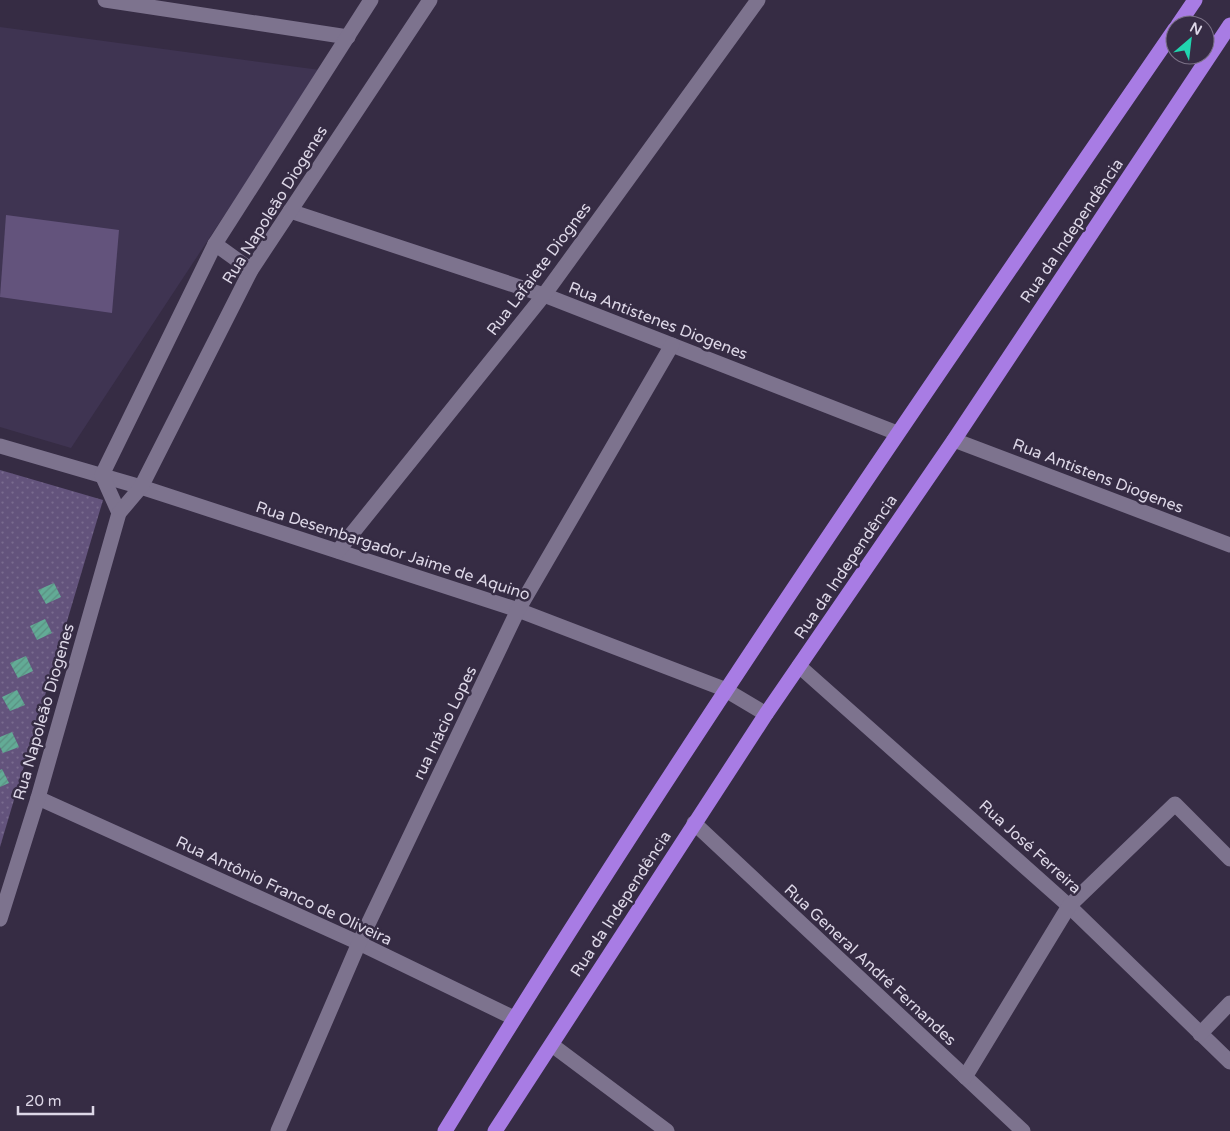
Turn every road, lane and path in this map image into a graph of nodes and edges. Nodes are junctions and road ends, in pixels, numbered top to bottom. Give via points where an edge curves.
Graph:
1 (105, 0) edge
2 (372, 0) edge
3 (430, 0) edge
4 (758, 0) edge
5 (1195, 0) edge
6 (157, 4) edge
7 (1185, 15) edge
8 (1230, 25) edge
9 (348, 37) junction
10 (1165, 44) edge
11 (290, 211) junction
12 (215, 244) junction
13 (251, 270) junction
14 (544, 295) junction
15 (672, 345) junction
16 (897, 433) junction
17 (954, 440) junction
18 (0, 446) edge
19 (102, 475) junction
20 (141, 486) junction
21 (119, 513) junction
22 (1230, 545) edge
23 (338, 551) junction
24 (518, 610) junction
25 (800, 666) junction
26 (724, 689) junction
27 (766, 714) junction
28 (38, 798) junction
29 (694, 824) junction
30 (1230, 859) edge
31 (1069, 906) junction
32 (0, 919) edge
33 (359, 943) junction
34 (1230, 1003) edge
35 (514, 1018) junction
36 (1200, 1034) junction
37 (552, 1045) junction
38 (1230, 1062) edge
39 (965, 1077) junction
40 (278, 1131) edge
41 (445, 1131) edge
42 (495, 1131) edge
43 (667, 1131) edge
44 (1023, 1131) edge

1 - 6 street
2 - 9 street, Rua Napoleão Diogenes
3 - 11 street, Rua Napoleão Diogenes
4 - 14 street, Rua Lafaiete Diognes
5 - 7 highway
6 - 9 street
8 - 17 highway, Rua da Independência
9 - 12 street, Rua Napoleão Diogenes
10 - 16 highway, Rua da Independência
11 - 13 street, Rua Napoleão Diogenes
11 - 14 street, Rua Antistenes Diogenes
12 - 13 street
12 - 19 street, Rua Napoleão Diogenes
13 - 20 street, Rua Napoleão Diogenes
14 - 15 street, Rua Antistenes Diogenes
14 - 23 street, Rua Lafaiete Diognes
15 - 16 street, Rua Antistenes Diogenes
15 - 24 street, rua Inácio Lopes
16 - 26 highway, Rua da Independência
17 - 22 street, Rua Antistens Diogenes
17 - 25 highway, Rua da Independência
18 - 19 street, Rua Desembargador Jaime de Aquino
19 - 20 street, Rua Desembargador Jaime de Aquino
19 - 21 street
20 - 21 street, Rua Napoleão Diogenes
20 - 23 street, Rua Desembargador Jaime de Aquino
21 - 28 street, Rua Napoleão Diogenes
23 - 24 street, Rua Desembargador Jaime de Aquino
24 - 26 street, Rua Desembargador Jaime de Aquino
24 - 33 street, rua Inácio Lopes
25 - 27 highway, Rua da Independência
25 - 31 street, Rua José Ferreira
26 - 27 street, Rua Desembargador Jaime de Aquino
26 - 35 highway, Rua da Independência
27 - 29 highway, Rua da Independência
28 - 32 street, Rua Napoleão Diogenes
28 - 33 street, Rua Antônio Franco de Oliveira
29 - 37 highway, Rua da Independência
29 - 39 street, Rua General André Fernandes
30 - 31 street via 1174,804
31 - 36 street, Rua José Ferreira
31 - 39 street
33 - 35 street, Rua Antônio Franco de Oliveira
33 - 40 street, rua Inácio Lopes
34 - 36 street
35 - 41 highway, Rua da Independência
36 - 38 street, Rua José Ferreira
37 - 42 highway, Rua da Independência
37 - 43 street
39 - 44 street, Rua General André Fernandes

